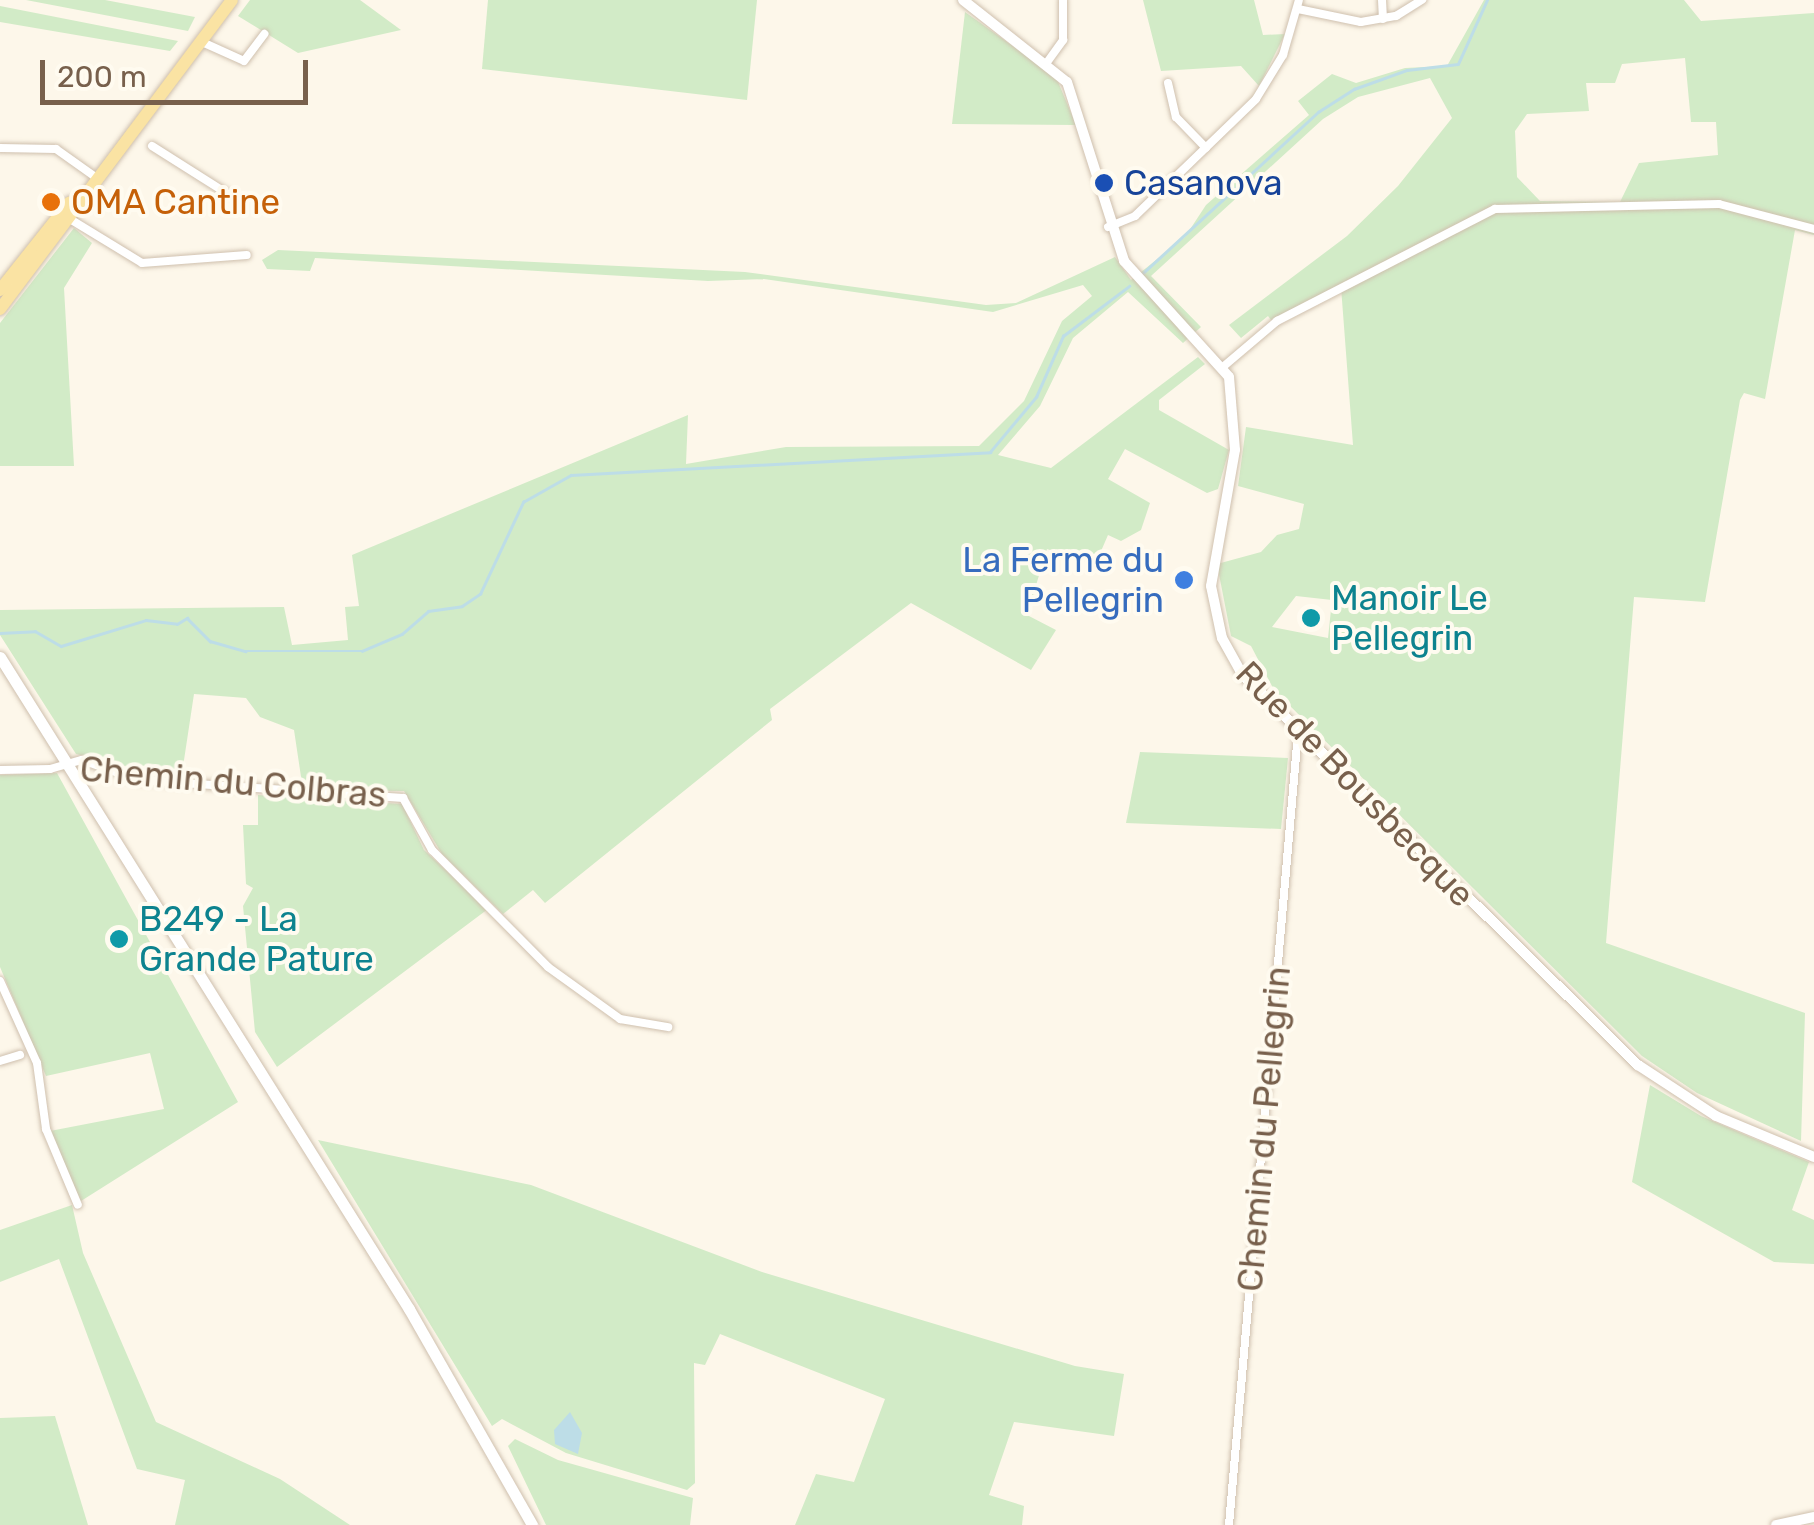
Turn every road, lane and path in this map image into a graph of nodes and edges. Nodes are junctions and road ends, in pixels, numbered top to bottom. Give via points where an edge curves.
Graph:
1 (232, 0) edge
2 (963, 0) edge
3 (1063, 0) edge
4 (1382, 0) edge
5 (1422, 0) edge
6 (1299, 4) edge
7 (1383, 19) junction
8 (264, 34) dead end
9 (200, 41) junction
10 (1048, 62) junction
11 (1168, 83) dead end
12 (152, 146) dead end
13 (0, 148) edge
14 (1206, 148) junction
15 (94, 176) junction
16 (228, 194) dead end
17 (65, 216) junction
18 (1108, 227) junction
19 (1814, 229) edge
20 (247, 255) dead end
21 (0, 290) edge
22 (0, 309) edge
23 (1224, 366) junction
24 (0, 657) edge
25 (0, 669) edge
26 (1298, 733) junction
27 (51, 744) junction
28 (64, 766) junction
29 (0, 770) edge
30 (0, 981) edge
31 (668, 1027) dead end
32 (20, 1055) dead end
33 (0, 1061) edge
34 (1814, 1156) edge
35 (78, 1205) dead end
36 (1808, 1519) edge
37 (532, 1525) edge
38 (1230, 1525) edge
39 (1776, 1525) edge

1 - 9 main road
2 - 10 street
3 - 10 street via 1063,40
4 - 7 street
5 - 7 street
6 - 7 street via 1346,22
6 - 14 street via 1270,80
8 - 9 street via 244,61
9 - 15 main road via 136,136
10 - 18 street via 1078,102
11 - 14 street via 1176,117
12 - 16 street
13 - 15 street via 53,148
14 - 18 street via 1135,216
15 - 17 main road
17 - 20 street via 142,264
17 - 21 main road
17 - 22 main road
18 - 23 street via 1142,288
19 - 23 street via 1719,204 1495,209 1277,320
23 - 26 street, Rue de Bousbecque via 1236,435 1211,574 1214,612 1237,667
24 - 27 main road
25 - 27 main road
26 - 34 street, Rue de Bousbecque via 1638,1065 1716,1116
26 - 38 street, Chemin du Pellegrin
27 - 28 main road
28 - 29 street, Chemin du Colbras
28 - 31 street, Chemin du Colbras via 82,760 138,780 403,798 432,850 548,967 614,1016
28 - 37 main road via 409,1310
30 - 35 street via 39,1069 46,1129
32 - 33 street
36 - 39 street

